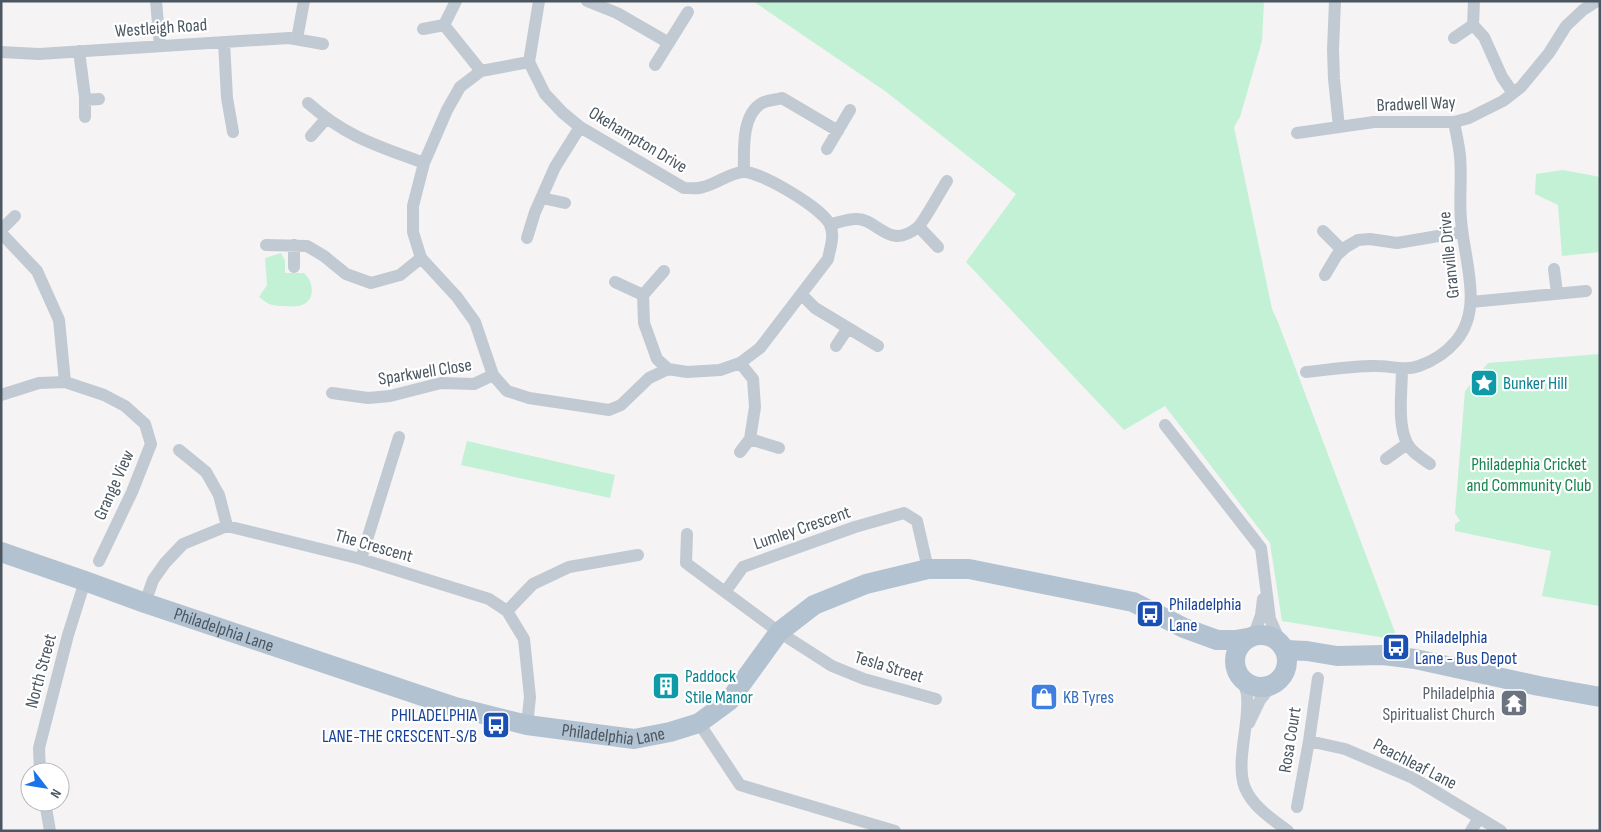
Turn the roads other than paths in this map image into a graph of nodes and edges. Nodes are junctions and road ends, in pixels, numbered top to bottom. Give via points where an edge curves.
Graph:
1 (156, 1) edge
2 (304, 1) edge
3 (456, 1) edge
4 (539, 1) edge
5 (587, 1) edge
6 (1335, 1) edge
7 (1474, 1) edge
8 (1597, 1) edge
9 (688, 12) dead end
10 (444, 25) junction
11 (1473, 25) junction
12 (423, 29) dead end
13 (1454, 38) dead end
14 (298, 39) junction
15 (224, 42) junction
16 (669, 43) junction
17 (323, 44) dead end
18 (160, 46) junction
19 (79, 51) junction
20 (1, 52) edge
21 (529, 62) junction
22 (655, 65) dead end
23 (481, 71) junction
24 (1513, 93) junction
25 (85, 100) junction
26 (99, 100) dead end
27 (308, 103) dead end
28 (850, 110) dead end
29 (85, 117) dead end
30 (326, 119) junction
31 (1454, 122) junction
32 (580, 127) junction
33 (1338, 127) junction
34 (838, 131) junction
35 (234, 132) dead end
36 (1297, 133) dead end
37 (311, 136) dead end
38 (827, 149) dead end
39 (424, 163) junction
40 (744, 172) junction
41 (947, 180) dead end
42 (542, 198) junction
43 (565, 203) dead end
44 (15, 216) dead end
45 (830, 224) junction
46 (919, 227) junction
47 (1, 231) edge
48 (1323, 231) dead end
49 (1462, 232) junction
50 (527, 238) dead end
51 (266, 245) dead end
52 (294, 245) junction
53 (938, 247) dead end
54 (1342, 250) junction
55 (420, 258) junction
56 (294, 267) dead end
57 (1554, 269) dead end
58 (664, 272) dead end
59 (1325, 275) dead end
60 (615, 282) dead end
61 (1586, 290) dead end
62 (1557, 293) junction
63 (643, 295) junction
64 (802, 295) junction
65 (1471, 302) junction
66 (848, 328) junction
67 (836, 346) dead end
68 (878, 346) dead end
69 (740, 363) junction
70 (668, 368) junction
71 (1402, 369) junction
72 (1306, 372) dead end
73 (494, 375) junction
74 (65, 382) junction
75 (332, 392) dead end
76 (7, 393) edge
77 (1165, 425) dead end
78 (399, 437) dead end
79 (750, 439) junction
80 (1407, 444) junction
81 (779, 448) dead end
82 (179, 450) dead end
83 (740, 452) dead end
84 (1386, 459) dead end
85 (1430, 464) dead end
86 (227, 526) junction
87 (687, 534) dead end
88 (1, 552) edge
89 (638, 555) dead end
90 (99, 560) dead end
91 (361, 560) junction
92 (928, 569) junction
93 (85, 581) junction
94 (1265, 587) junction
95 (725, 592) junction
96 (145, 604) junction
97 (507, 611) junction
98 (1184, 628) junction
99 (779, 632) junction
100 (1251, 637) junction
101 (1283, 647) junction
102 (1337, 656) junction
103 (1239, 674) junction
104 (1279, 678) junction
105 (1318, 678) dead end
106 (1600, 697) edge
107 (936, 699) dead end
108 (700, 723) junction
109 (527, 725) junction
110 (1247, 727) junction
111 (1309, 741) junction
112 (40, 762) edge
113 (1297, 807) dead end
114 (47, 812) edge
115 (1479, 818) junction
116 (50, 831) edge
117 (894, 831) edge
118 (1288, 831) edge
119 (1471, 831) edge
120 (1501, 831) edge

1 - 18 street
2 - 14 street
3 - 10 street
4 - 21 street
5 - 16 street via 618,13
6 - 33 street via 1333,50
7 - 11 street
8 - 24 street, Bradwell Way via 1570,22 1535,71
9 - 16 street
10 - 12 street
10 - 23 street
11 - 13 street
11 - 24 street via 1484,36 1502,77
14 - 15 street, Westleigh Road
14 - 17 street, Westleigh Road
15 - 18 street, Westleigh Road
15 - 35 street via 227,98
16 - 22 street
18 - 19 street, Westleigh Road
19 - 20 street, Westleigh Road
19 - 25 street
21 - 23 street
21 - 32 street, Okehampton Drive via 546,94
23 - 39 street via 460,87
24 - 31 street, Bradwell Way via 1469,118
25 - 26 street
25 - 29 street
27 - 30 street
28 - 34 street
30 - 37 street
30 - 39 street via 365,141
31 - 33 street, Bradwell Way via 1374,122
31 - 49 street, Granville Drive via 1460,156
32 - 40 street, Okehampton Drive via 684,188 703,188
32 - 42 street via 555,167
33 - 36 street, Bradwell Way
34 - 38 street
34 - 40 street via 782,98 762,103 749,120 744,144
39 - 55 street via 413,206 413,232
40 - 45 street via 770,180 819,210
41 - 46 street
42 - 43 street
42 - 50 street
44 - 47 street
45 - 46 street via 858,218 893,236
45 - 64 street via 832,242 828,259
46 - 53 street
47 - 74 street via 37,271 59,320
48 - 54 street
49 - 54 street via 1397,244 1358,240
49 - 65 street, Granville Drive
51 - 52 street
52 - 55 street via 307,246 346,274 372,283 400,275
52 - 56 street
54 - 59 street
55 - 73 street via 457,297 474,322
57 - 62 street
58 - 63 street
60 - 63 street
61 - 62 street
62 - 65 street
63 - 70 street via 644,323 657,359
64 - 66 street via 815,308
64 - 69 street via 760,348
65 - 71 street, Granville Drive via 1467,323 1448,350 1434,360
66 - 67 street
66 - 68 street
69 - 70 street via 720,370 687,372
69 - 79 street via 753,380 755,407
70 - 73 street via 649,378 621,405 609,410 528,398 507,391
71 - 72 street, Granville Drive via 1377,366
71 - 80 street via 1401,409
73 - 75 street, Sparkwell Close via 474,384 441,383 390,396 368,398
74 - 76 street, Grange View via 39,384
74 - 90 street, Grange View via 125,406 145,424 151,444
77 - 94 street via 1261,548
78 - 91 street
79 - 81 street
79 - 83 street
80 - 84 street
80 - 85 street
82 - 86 street via 206,472 220,495
86 - 91 street, The Crescent
86 - 96 street via 184,544 152,580
87 - 95 street via 686,563
88 - 93 main road, Philadelphia Lane
89 - 97 street via 568,567 533,584
91 - 97 street, The Crescent via 489,599
92 - 95 street, Lumley Crescent via 917,521 904,513 743,568
92 - 98 main road, Philadelphia Lane via 969,568 1133,602
92 - 99 main road, Philadelphia Lane via 866,584 814,605
93 - 96 main road, Philadelphia Lane
93 - 112 street, North Street via 39,748
94 - 100 street via 1261,614
94 - 101 street via 1270,619
95 - 99 street
96 - 109 main road, Philadelphia Lane via 455,706
97 - 109 street, The Crescent via 524,639 530,697
98 - 100 main road, Philadelphia Lane via 1217,640
98 - 103 main road, Philadelphia Lane
99 - 107 street, Tesla Street via 832,666 864,679
99 - 108 main road, Philadelphia Lane via 729,701
100 - 101 main road, Philadelphia Lane via 1269,636
100 - 103 main road via 1237,649 1235,656
101 - 102 main road, Philadelphia Lane
101 - 104 main road via 1287,665
102 - 104 main road, Philadelphia Lane
102 - 106 main road, Philadelphia Lane via 1415,659
103 - 104 main road, Philadelphia Lane via 1247,683 1257,687
103 - 110 street via 1247,694
104 - 110 street via 1260,700
105 - 111 street, Rosa Court
108 - 109 main road, Philadelphia Lane via 634,739
108 - 117 street via 740,785
110 - 118 street via 1242,770 1245,788 1261,810
111 - 113 street, Rosa Court
111 - 115 street, Peachleaf Lane via 1345,749 1413,778
114 - 116 street
115 - 119 street
115 - 120 street, Peachleaf Lane

